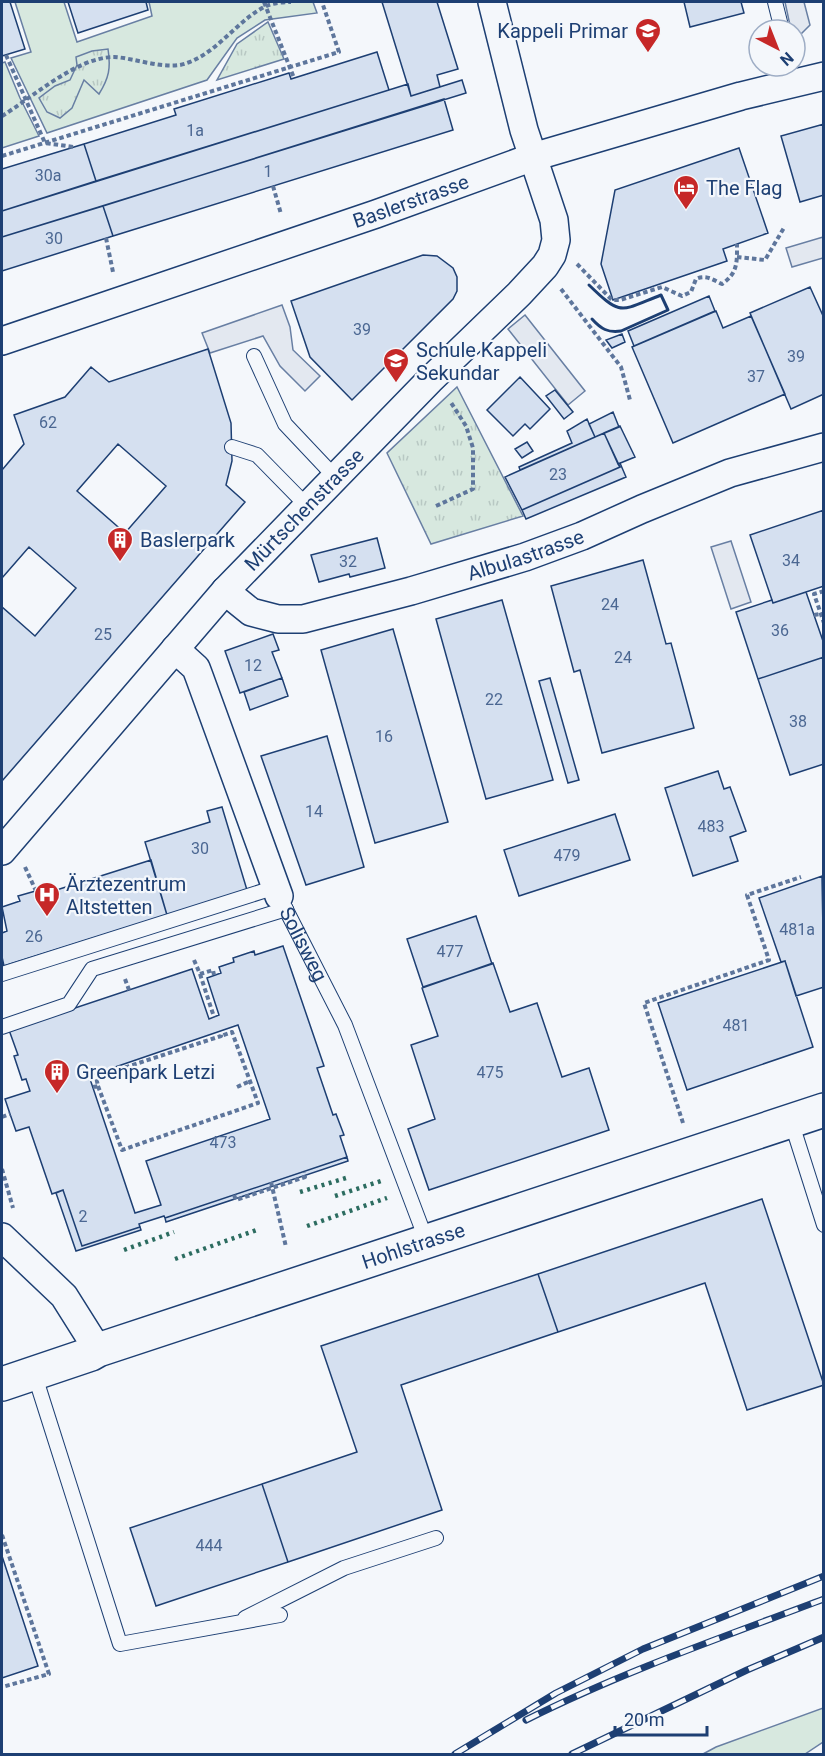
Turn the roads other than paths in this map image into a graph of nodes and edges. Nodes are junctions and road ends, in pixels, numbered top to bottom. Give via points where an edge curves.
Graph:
1 (492, 2) edge
2 (776, 2) edge
3 (779, 18) edge
4 (807, 75) edge
5 (824, 76) edge
6 (784, 78) edge
7 (533, 158) junction
8 (2, 341) edge
9 (254, 356) dead end
10 (232, 447) dead end
11 (824, 447) edge
12 (335, 477) junction
13 (307, 506) junction
14 (225, 591) junction
15 (175, 649) junction
16 (13, 858) edge
17 (280, 898) junction
18 (2, 974) edge
19 (2, 1027) edge
20 (824, 1110) edge
21 (791, 1120) junction
22 (824, 1225) edge
23 (2, 1237) edge
24 (427, 1242) junction
25 (98, 1350) junction
26 (34, 1373) junction
27 (2, 1384) edge
28 (436, 1538) dead end
29 (280, 1615) dead end
30 (231, 1625) junction

1 - 7 street, Mürtschenstrasse
2 - 3 lane
4 - 5 street, Baslerstrasse
6 - 7 street, Baslerstrasse via 741,96
7 - 8 street, Baslerstrasse
7 - 12 street, Mürtschenstrasse via 554,220 556,240 552,255 525,287
9 - 12 lane via 285,424
10 - 13 lane via 257,455
11 - 14 street, Albulastrasse via 730,473 525,557 303,619 278,619 251,612
12 - 13 street, Mürtschenstrasse
13 - 14 street, Mürtschenstrasse
14 - 15 street, Mürtschenstrasse
15 - 16 street, Mürtschenstrasse
15 - 17 street, Solisweg via 196,668
17 - 18 lane
17 - 19 lane via 187,940 92,969 69,1004
17 - 24 lane, Solisweg via 345,1025
20 - 21 street, Hohlstrasse
21 - 22 lane
21 - 24 street, Hohlstrasse
23 - 25 street via 64,1296
24 - 25 street, Hohlstrasse
25 - 26 street, Hohlstrasse
26 - 27 street, Hohlstrasse
26 - 30 lane via 120,1644
28 - 30 lane via 344,1568
29 - 30 lane

